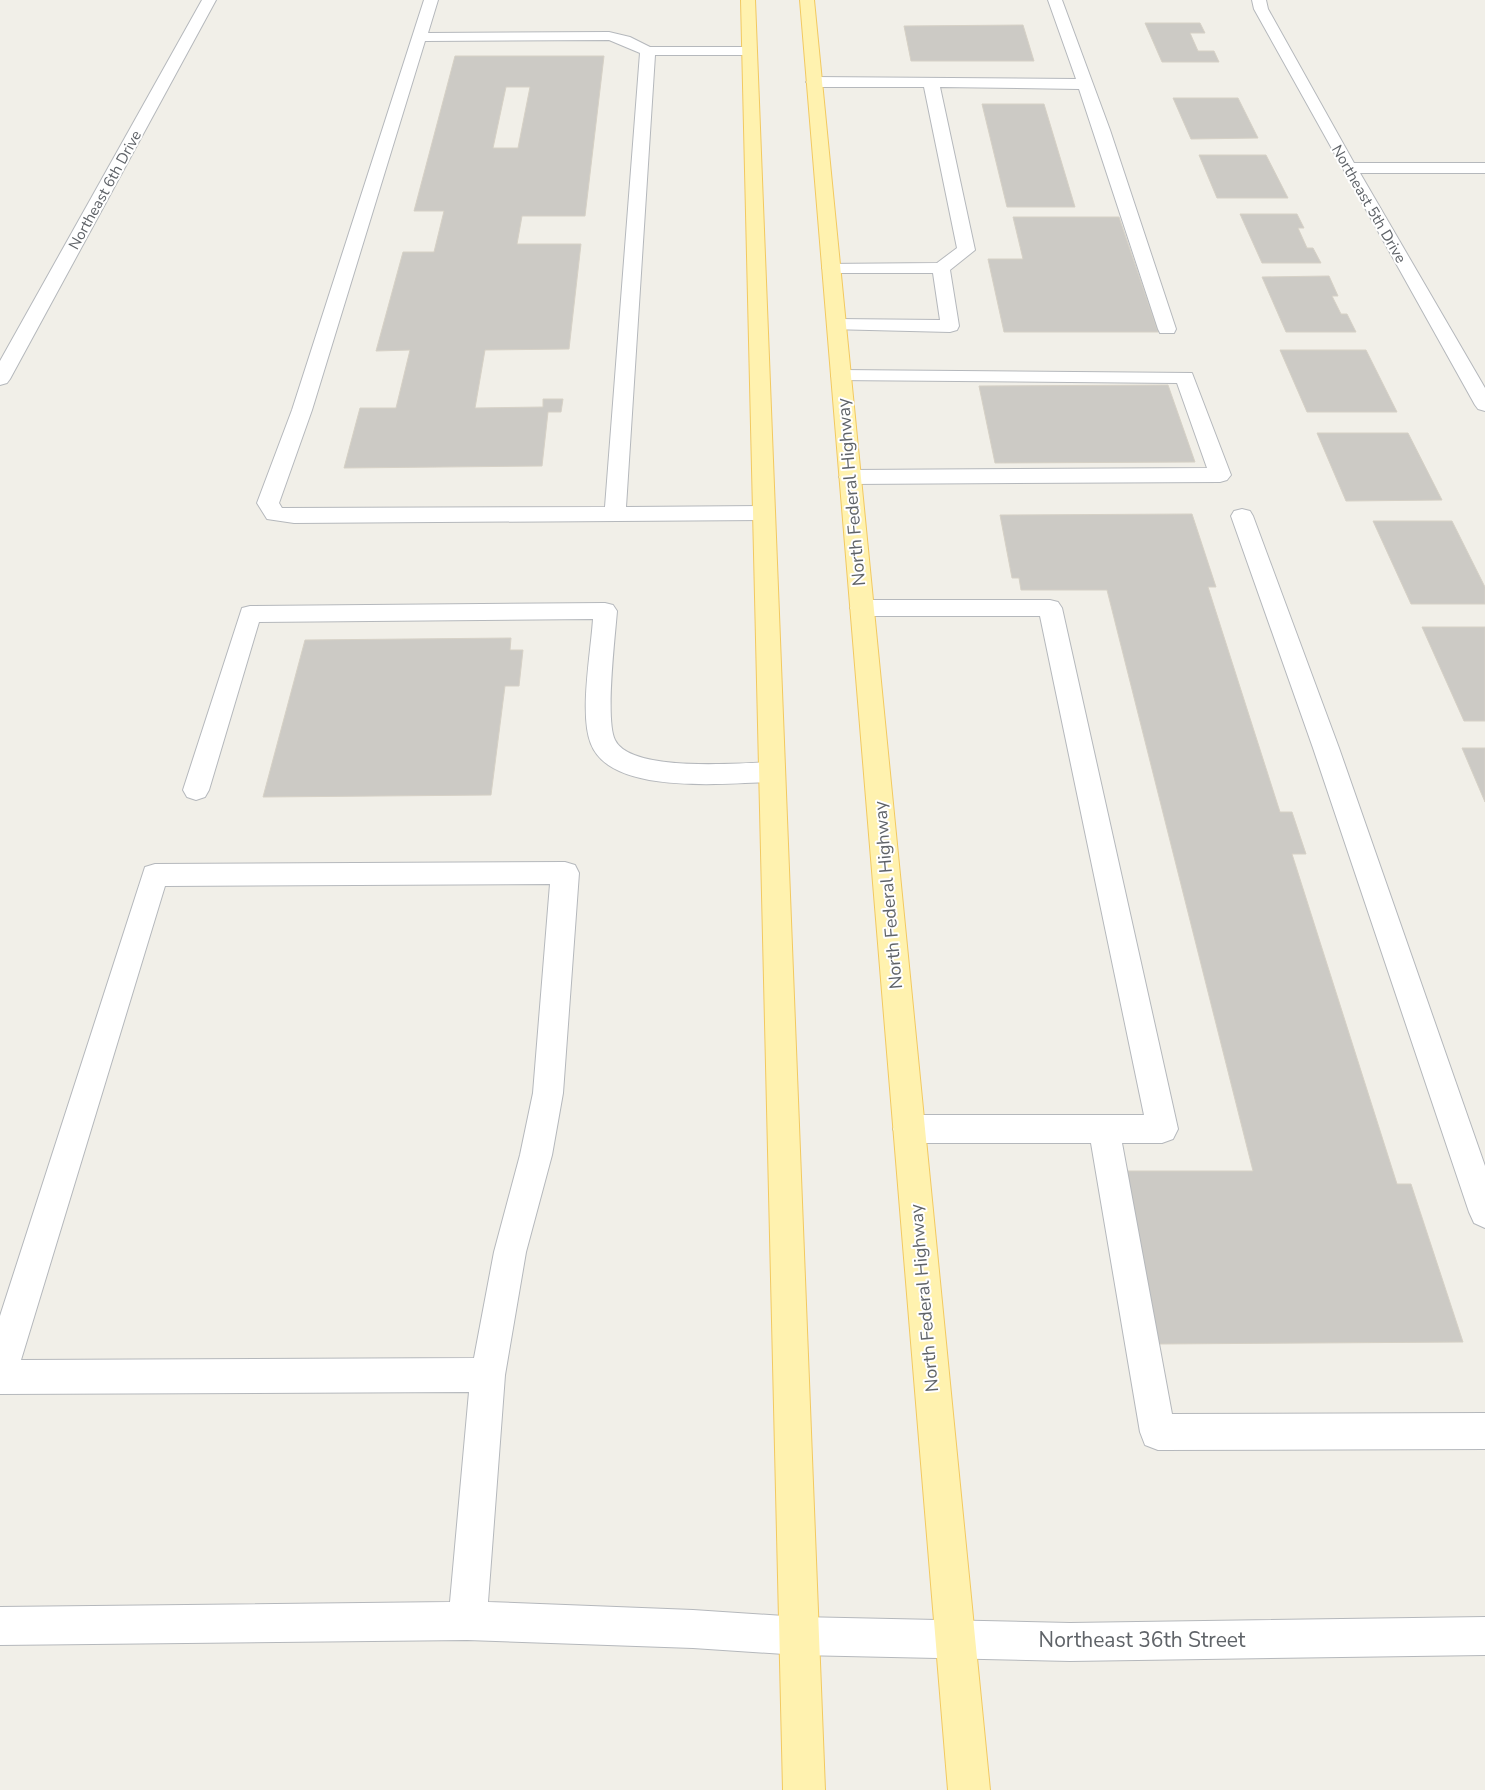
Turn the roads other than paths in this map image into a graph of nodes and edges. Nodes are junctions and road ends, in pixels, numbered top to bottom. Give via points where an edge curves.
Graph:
1 (209, 0) edge
2 (431, 0) edge
3 (748, 0) edge
4 (806, 0) edge
5 (1055, 0) edge
6 (1259, 0) edge
7 (420, 37) junction
8 (648, 51) junction
9 (750, 51) junction
10 (814, 82) junction
11 (931, 83) junction
12 (1085, 84) junction
13 (1349, 168) junction
14 (1485, 168) edge
15 (831, 268) junction
16 (940, 268) junction
17 (836, 325) junction
18 (1167, 329) dead end
19 (841, 376) junction
20 (0, 379) edge
21 (1485, 405) edge
22 (850, 477) junction
23 (764, 513) junction
24 (614, 514) junction
25 (1242, 516) dead end
26 (862, 608) junction
27 (772, 772) junction
28 (196, 790) dead end
29 (909, 1129) junction
30 (1104, 1129) junction
31 (1485, 1212) edge
32 (0, 1370) edge
33 (488, 1375) junction
34 (0, 1377) edge
35 (1485, 1431) edge
36 (466, 1621) junction
37 (0, 1626) edge
38 (799, 1636) junction
39 (1485, 1636) edge
40 (956, 1639) junction
41 (804, 1790) edge
42 (969, 1790) edge

1 - 20 street, Northeast 6th Drive
2 - 7 street
3 - 9 main road
4 - 10 main road, North Federal Highway
5 - 12 street
6 - 13 street, Northeast 5th Drive
7 - 8 street via 609,36
7 - 24 street via 302,410 268,503 275,514 294,516
8 - 9 street
8 - 24 street
9 - 23 main road
10 - 11 street
10 - 15 main road, North Federal Highway
11 - 12 street
11 - 16 street via 966,250
12 - 18 street
13 - 14 street
13 - 21 street, Northeast 5th Drive
15 - 16 street
15 - 17 main road, North Federal Highway
16 - 17 street via 950,326
17 - 19 main road, North Federal Highway
19 - 22 main road, North Federal Highway
19 - 22 street via 1185,377 1220,475
22 - 26 main road, North Federal Highway
23 - 24 street
23 - 27 main road
25 - 31 street via 1326,748
26 - 29 main road, North Federal Highway
26 - 30 street via 1050,608 1162,1129
27 - 28 street via 658,771 631,766 614,757 603,744 599,724 605,611 250,614
27 - 38 main road
29 - 30 street
29 - 40 main road, North Federal Highway
30 - 35 street via 1158,1432
32 - 33 street via 155,876 566,873 548,1093 536,1155 510,1252
33 - 34 street
33 - 36 street
36 - 37 street, Northeast 36th Street
36 - 38 street, Northeast 36th Street via 694,1628
38 - 40 street, Northeast 36th Street
38 - 41 main road
39 - 40 street, Northeast 36th Street via 1070,1642
40 - 42 main road, North Federal Highway

